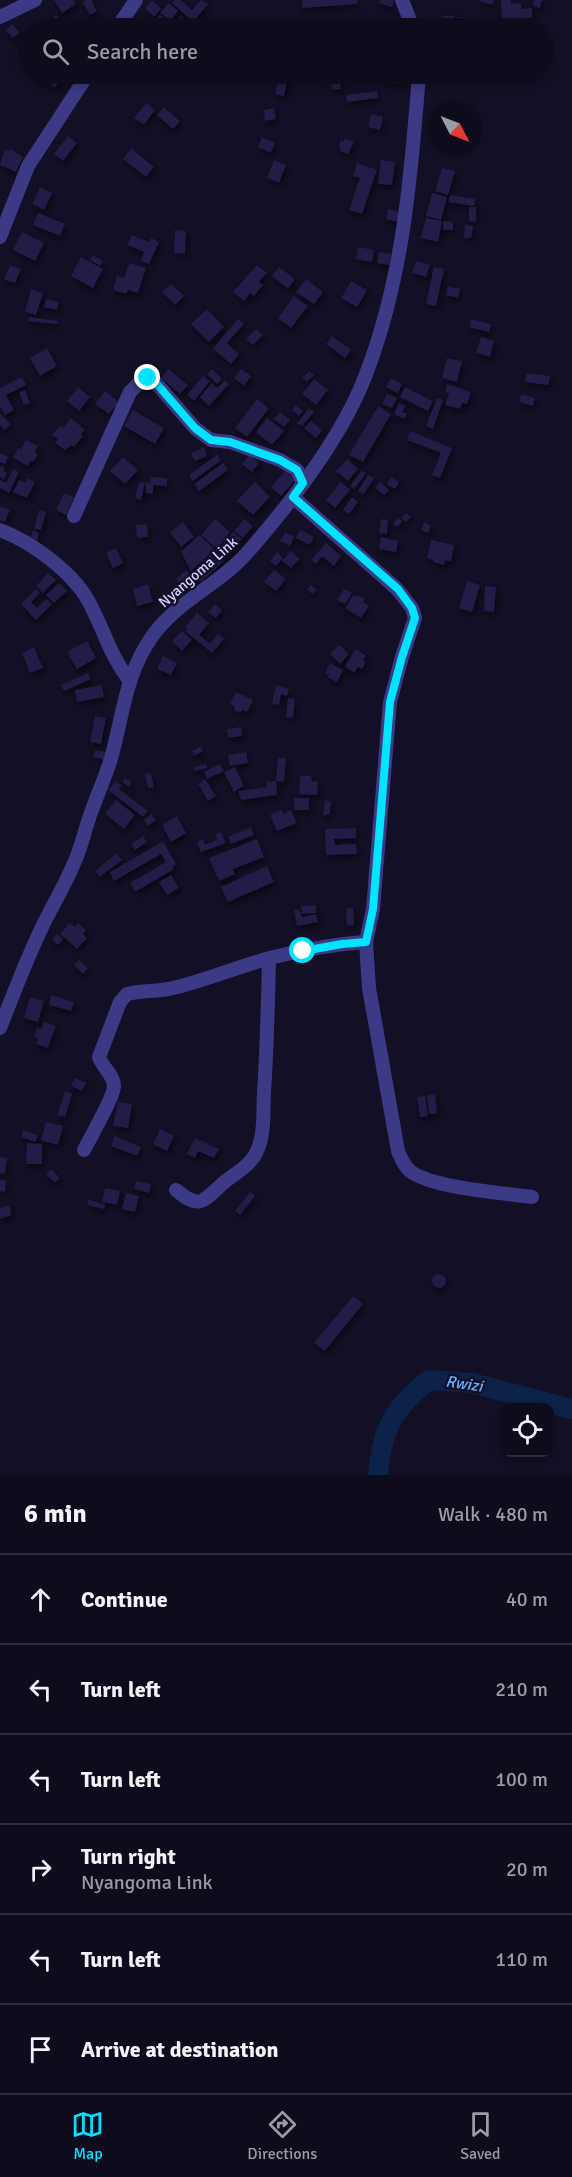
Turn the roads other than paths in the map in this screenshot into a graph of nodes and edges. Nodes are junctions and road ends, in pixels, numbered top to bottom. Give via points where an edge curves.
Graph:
1 (35, 0) edge
2 (136, 0) edge
3 (402, 0) edge
4 (0, 17) edge
5 (124, 18) edge
6 (409, 18) edge
7 (81, 84) edge
8 (417, 84) edge
9 (0, 237) edge
10 (303, 483) junction
11 (293, 497) junction
12 (74, 516) dead end
13 (0, 530) edge
14 (129, 680) junction
15 (366, 942) junction
16 (269, 959) junction
17 (0, 1028) edge
18 (84, 1150) dead end
19 (176, 1190) dead end
20 (532, 1197) dead end

1 - 4 street
2 - 5 street
3 - 6 street
7 - 9 street via 28,166
8 - 10 street, Nyangoma Link via 402,245 376,344 358,392
10 - 11 street, Nyangoma Link
10 - 12 street via 297,470 280,460 211,440 148,378 130,392
11 - 14 street, Nyangoma Link via 245,556 165,622 151,638
11 - 15 street via 398,589 415,618 390,702 373,909
13 - 14 street via 34,548 82,592
14 - 17 street, Nyangoma Link via 111,757 78,855 38,936
15 - 16 street
15 - 20 street via 370,998 403,1163 427,1179
16 - 18 street via 170,989 123,997 99,1057 114,1086
16 - 19 street via 262,1134 257,1153 207,1198 191,1202

